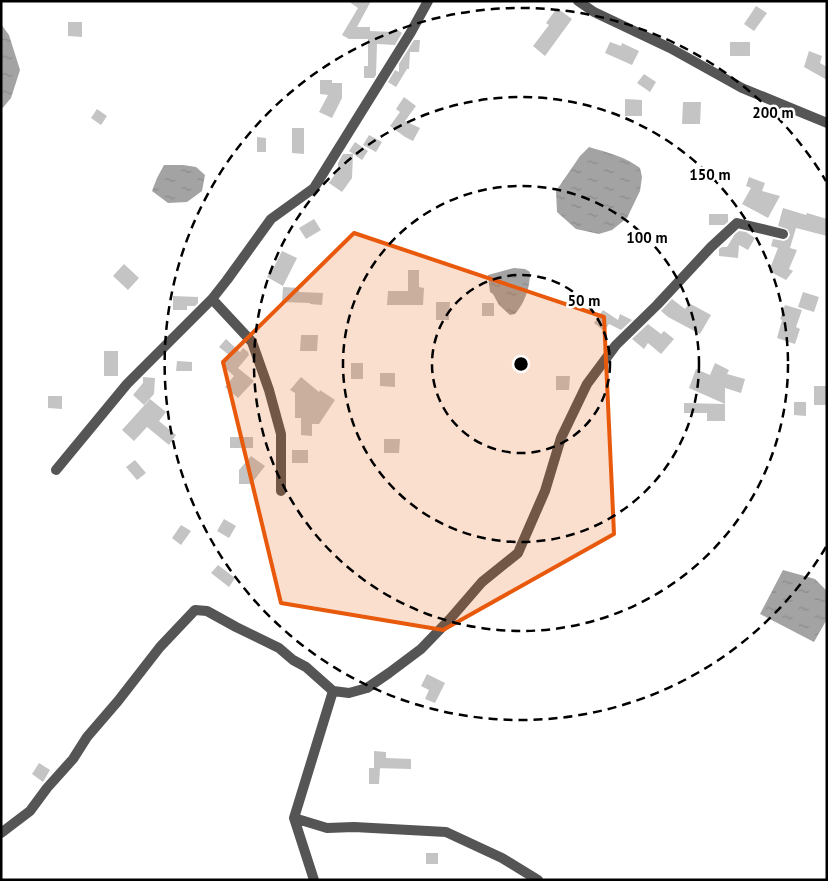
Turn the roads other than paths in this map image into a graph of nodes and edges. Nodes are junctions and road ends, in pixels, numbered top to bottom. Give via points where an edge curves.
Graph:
1 (428, 1) edge
2 (578, 1) edge
3 (827, 123) edge
4 (783, 234) dead end
5 (212, 299) junction
6 (56, 470) dead end
7 (281, 491) dead end
8 (333, 691) junction
9 (294, 818) junction
10 (1, 833) edge
11 (314, 880) edge
12 (538, 880) edge

1 - 5 street via 314,188 271,219
2 - 3 street via 742,88
4 - 8 street via 736,223 710,247 657,306 616,345 587,384 561,438 518,553 482,582 421,649 397,667 367,688 348,693
5 - 6 street via 127,384
5 - 7 street via 252,342 281,434
8 - 9 street
8 - 10 street via 279,648 207,611 195,610 160,647 30,811
9 - 11 street
9 - 12 street via 328,828 446,832 502,858

